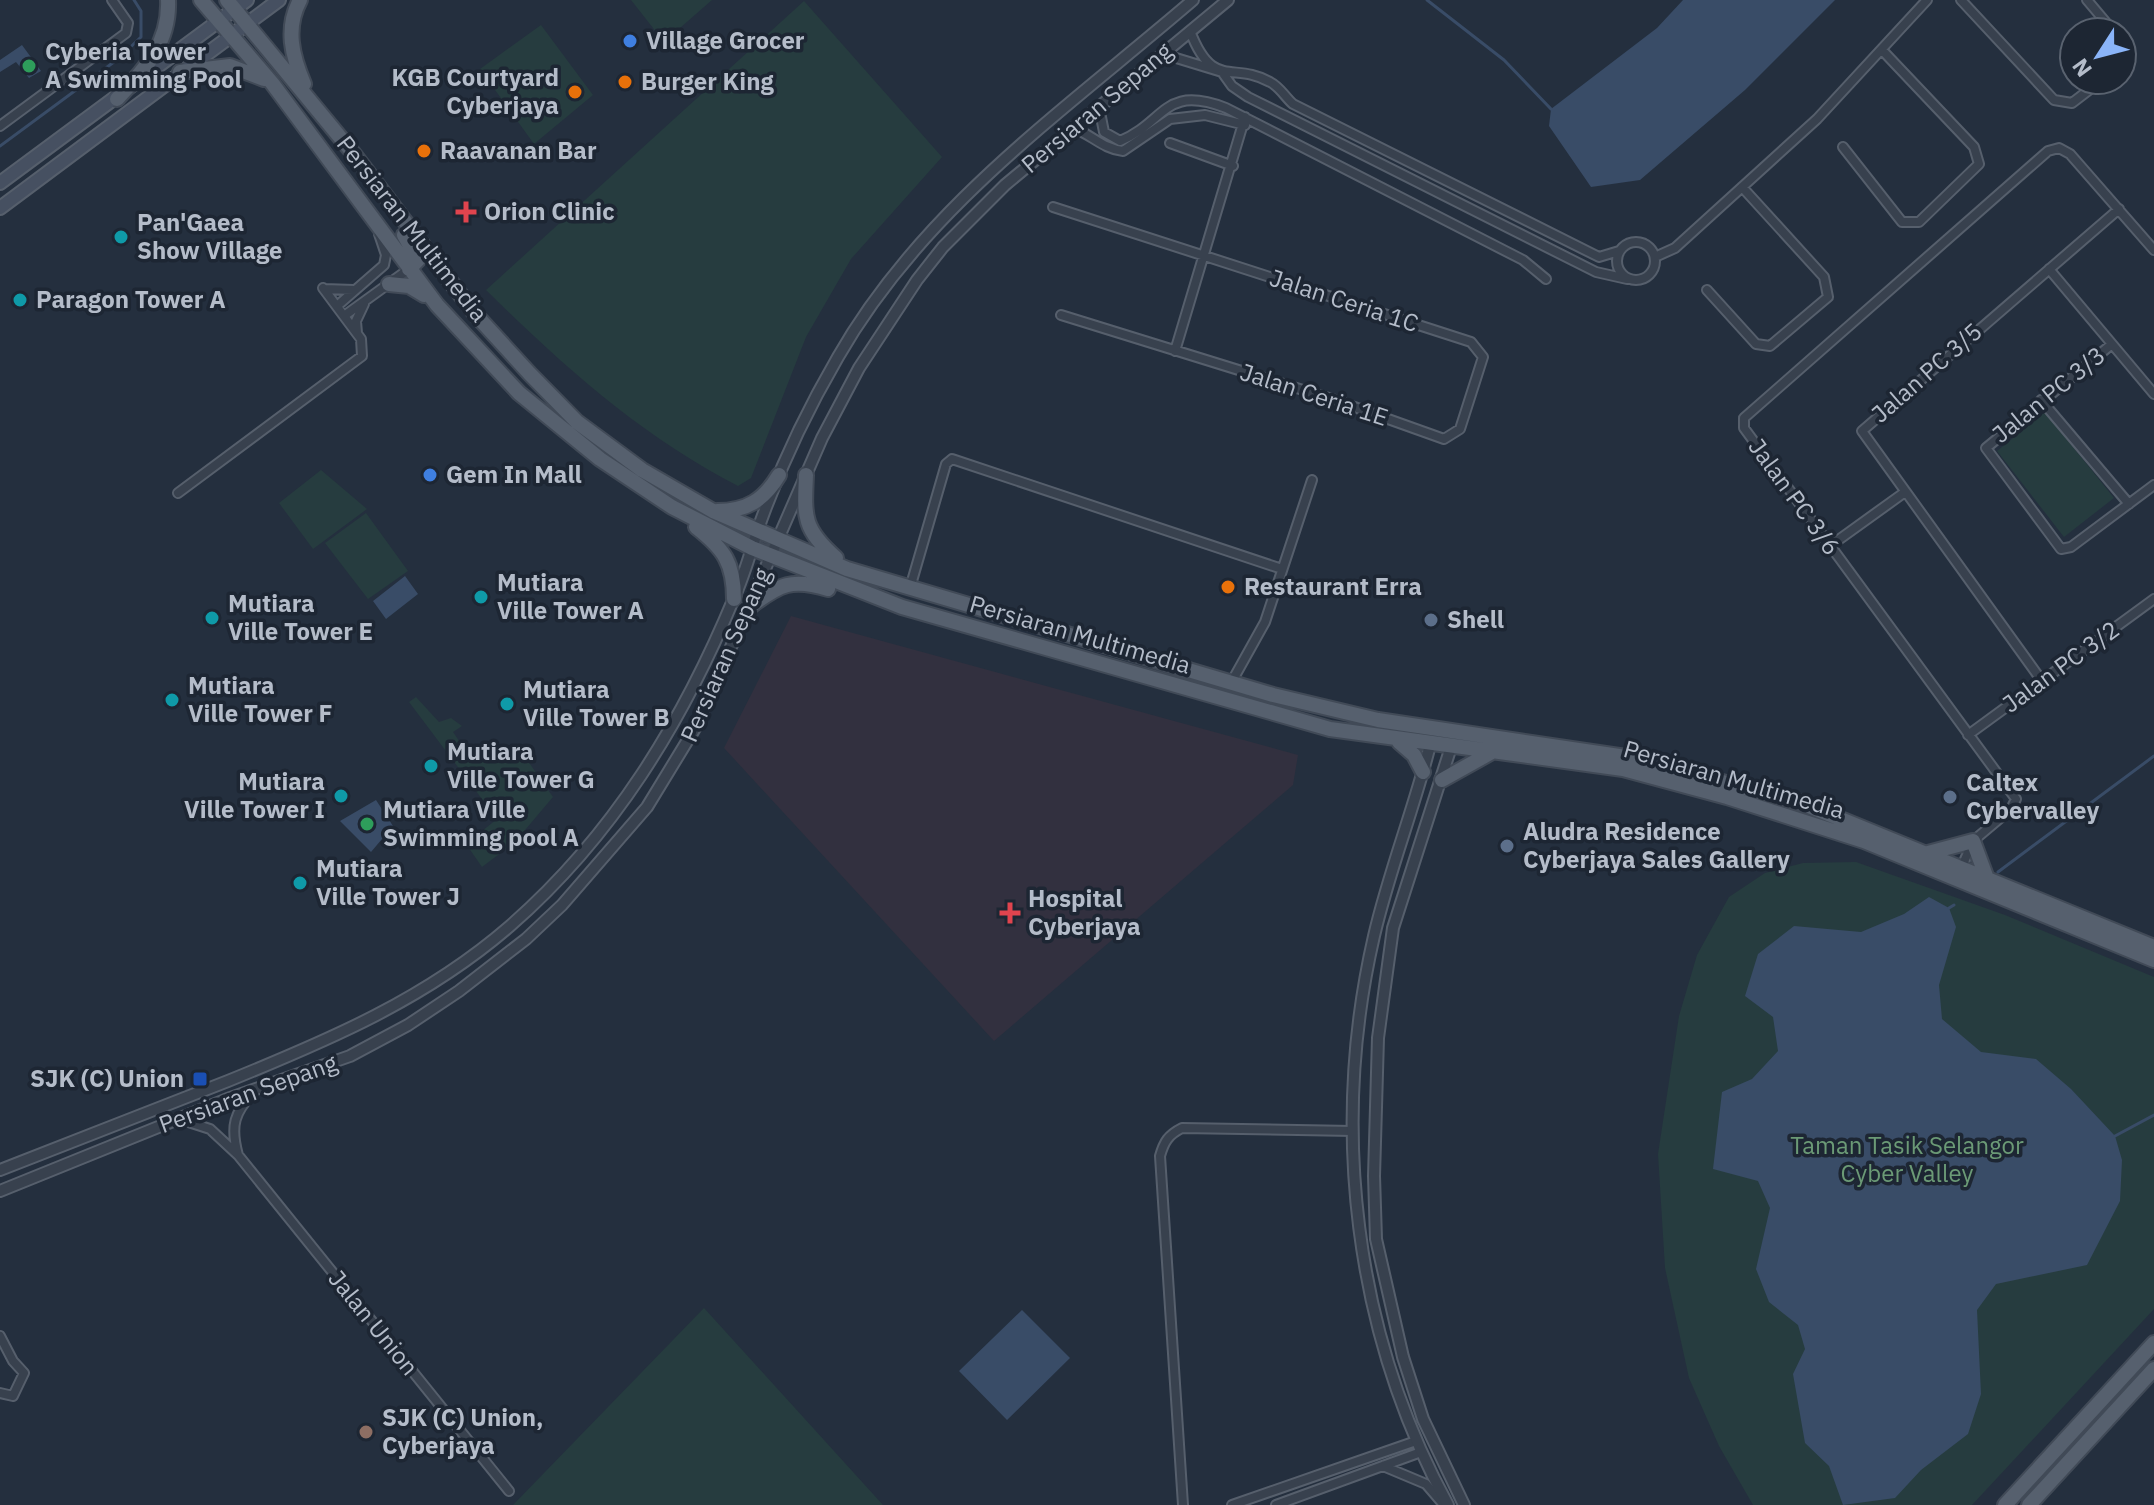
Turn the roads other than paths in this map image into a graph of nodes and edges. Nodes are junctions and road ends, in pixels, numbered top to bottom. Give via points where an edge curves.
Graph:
1 (112, 0) edge
2 (168, 0) edge
3 (201, 0) edge
4 (279, 0) edge
5 (300, 0) edge
6 (1193, 0) edge
7 (1202, 0) edge
8 (1228, 0) edge
9 (1927, 0) edge
10 (1961, 0) edge
11 (2087, 0) edge
12 (237, 3) edge
13 (2100, 16) edge
14 (221, 21) junction
15 (247, 23) junction
16 (1190, 31) junction
17 (232, 34) junction
18 (1151, 36) junction
19 (1882, 50) junction
20 (1163, 54) junction
21 (180, 72) junction
22 (1222, 72) junction
23 (272, 83) junction
24 (2081, 96) edge
25 (117, 99) junction
26 (314, 104) junction
27 (1099, 107) junction
28 (1244, 121) junction
29 (0, 126) edge
30 (1073, 128) junction
31 (1170, 143) dead end
32 (1843, 147) dead end
33 (1233, 166) junction
34 (0, 183) edge
35 (1742, 187) junction
36 (387, 199) junction
37 (1053, 207) dead end
38 (0, 208) edge
39 (2119, 209) junction
40 (370, 217) junction
41 (2154, 250) edge
42 (1619, 251) junction
43 (1206, 256) junction
44 (1655, 257) junction
45 (409, 269) junction
46 (2049, 269) junction
47 (1546, 279) dead end
48 (1627, 279) junction
49 (389, 284) junction
50 (363, 285) junction
51 (1707, 290) dead end
52 (369, 298) junction
53 (437, 305) junction
54 (337, 306) junction
55 (1061, 315) dead end
56 (344, 316) junction
57 (357, 334) junction
58 (2112, 344) junction
59 (1175, 351) junction
60 (2154, 394) edge
61 (2041, 400) junction
62 (1452, 436) joint
63 (779, 475) junction
64 (806, 475) junction
65 (1312, 480) dead end
66 (2154, 485) edge
67 (1905, 492) junction
68 (178, 493) dead end
69 (2129, 504) junction
70 (672, 507) junction
71 (713, 511) junction
72 (757, 532) junction
73 (777, 540) junction
74 (1830, 546) junction
75 (752, 548) junction
76 (770, 556) junction
77 (847, 569) junction
78 (1282, 569) junction
79 (910, 588) junction
80 (872, 597) junction
81 (734, 599) junction
82 (2154, 599) edge
83 (751, 606) junction
84 (2042, 681) junction
85 (1231, 683) junction
86 (1968, 735) junction
87 (1397, 740) junction
88 (1430, 745) junction
89 (1451, 747) junction
90 (1493, 752) junction
91 (1423, 772) junction
92 (1442, 780) junction
93 (1973, 841) junction
94 (1928, 853) junction
95 (1959, 872) junction
96 (1986, 876) junction
97 (2154, 947) edge
98 (2154, 960) edge
99 (259, 1088) junction
100 (178, 1119) junction
101 (1353, 1131) junction
102 (238, 1155) junction
103 (0, 1170) edge
104 (0, 1191) edge
105 (0, 1336) edge
106 (2154, 1343) edge
107 (2154, 1369) edge
108 (0, 1393) edge
109 (1416, 1441) junction
110 (1421, 1452) junction
111 (1383, 1466) junction
112 (509, 1491) dead end
113 (1183, 1505) edge
114 (1232, 1505) edge
115 (1276, 1505) edge
116 (1446, 1505) edge
117 (1464, 1505) edge
118 (2005, 1505) edge
119 (2029, 1505) edge

1 - 29 street via 128,23 126,33
2 - 25 main road via 160,46
3 - 14 main road, Persiaran Multimedia
4 - 15 main road
5 - 26 main road via 291,26 294,61
6 - 18 street, Persiaran Sepang
7 - 18 street
8 - 16 street, Persiaran Sepang
9 - 19 street
10 - 24 street via 2054,100 2072,103
11 - 13 street
12 - 14 main road
12 - 15 main road, Persiaran Multimedia
14 - 17 main road, Persiaran Multimedia
14 - 25 main road
15 - 17 main road
15 - 26 main road, Persiaran Multimedia
16 - 20 street, Persiaran Sepang
16 - 22 street via 1197,49
17 - 21 main road
17 - 23 main road, Persiaran Multimedia
18 - 63 street, Persiaran Sepang via 982,179 900,266 838,356
19 - 32 street via 1974,147 1979,164 1919,222 1902,222
19 - 35 street
20 - 22 street
20 - 27 street, Persiaran Sepang
21 - 23 main road via 230,66
21 - 38 main road
22 - 42 street via 1270,82 1293,104 1599,257
22 - 48 street via 1248,97 1596,272
23 - 40 main road, Persiaran Multimedia
25 - 34 main road
26 - 36 main road, Persiaran Multimedia
27 - 28 street via 1104,132 1120,141 1178,103 1207,101
27 - 30 street, Persiaran Sepang
28 - 30 street via 1205,115 1170,119 1123,151
28 - 33 street
28 - 47 street via 1523,260
30 - 64 street, Persiaran Sepang via 976,212 917,280 859,368
31 - 33 street
33 - 43 street
35 - 44 street via 1675,248
35 - 51 street via 1824,277 1828,297 1770,346 1763,346
36 - 45 main road via 394,221 417,255
36 - 71 main road, Persiaran Multimedia via 476,315 577,422 642,470
37 - 43 street, Jalan Ceria 1C
39 - 41 street
39 - 46 street, Jalan PC 3/5
39 - 74 street, Jalan PC 3/6 via 2070,154 2059,148 2048,151 1744,418 1744,428
40 - 45 main road, Persiaran Multimedia
40 - 50 street via 386,255 380,271
42 - 44 street via 1640,243
42 - 48 street via 1617,266
43 - 59 street
43 - 62 street, Jalan Ceria 1C via 1471,342 1483,357 1460,429
44 - 48 street via 1648,277
45 - 49 street
45 - 53 main road, Persiaran Multimedia
46 - 58 street
46 - 67 street, Jalan PC 3/5 via 1862,431
49 - 52 street
49 - 53 main road via 409,286
50 - 54 street
50 - 54 street via 340,292 323,288
52 - 56 street
52 - 57 street via 358,315
53 - 70 main road, Persiaran Multimedia via 554,424
54 - 56 street
55 - 59 street, Jalan Ceria 1E
56 - 57 street
57 - 68 street via 364,349 358,361
58 - 60 street
58 - 61 street, Jalan PC 3/3
59 - 62 street, Jalan Ceria 1E via 1444,439
61 - 69 street
61 - 69 street, Jalan PC 3/3 via 1986,448 2061,549
63 - 71 main road via 753,504
63 - 72 street, Persiaran Sepang
64 - 73 street, Persiaran Sepang
64 - 77 main road via 809,530
65 - 78 street
66 - 69 street, Jalan PC 3/3
67 - 74 street
67 - 84 street, Jalan PC 3/5
70 - 75 main road, Persiaran Multimedia
70 - 81 main road via 721,547 730,561
71 - 72 main road, Persiaran Multimedia
72 - 73 main road, Persiaran Multimedia
72 - 75 street, Persiaran Sepang
73 - 76 street, Persiaran Sepang
73 - 77 main road, Persiaran Multimedia
74 - 86 street, Jalan PC 3/6
75 - 76 main road, Persiaran Multimedia
75 - 81 street, Persiaran Sepang
76 - 80 main road, Persiaran Multimedia
76 - 83 street, Persiaran Sepang
77 - 79 main road, Persiaran Multimedia
78 - 79 street via 952,459 946,464
78 - 85 street via 1265,622
79 - 85 main road, Persiaran Multimedia
80 - 83 main road via 802,581 782,585
80 - 87 main road, Persiaran Multimedia via 1330,729
81 - 103 street, Persiaran Sepang via 691,695 629,794 567,871 500,934 443,978 374,1019
82 - 84 street, Jalan PC 3/2
83 - 99 street, Persiaran Sepang via 720,680 671,770 623,838 562,905 494,966 408,1025 350,1056
84 - 86 street, Jalan PC 3/2
85 - 94 main road, Persiaran Multimedia via 1365,718 1654,764 1799,802
86 - 93 street, Jalan PC 3/6 via 2016,799
87 - 88 main road, Persiaran Multimedia
87 - 91 main road
88 - 89 main road, Persiaran Multimedia
88 - 91 street
89 - 90 main road, Persiaran Multimedia
89 - 92 street
90 - 92 main road
90 - 95 main road, Persiaran Multimedia via 1623,769
91 - 101 street via 1374,935 1357,1026
92 - 117 street via 1393,928 1378,1038 1374,1192 1376,1239 1403,1357 1423,1419
93 - 94 main road
93 - 95 street, Jalan PC 3/6
93 - 96 main road
94 - 95 main road, Persiaran Multimedia
95 - 96 main road, Persiaran Multimedia
95 - 98 main road, Persiaran Multimedia
96 - 97 main road, Persiaran Multimedia
99 - 100 street, Persiaran Sepang
99 - 102 street via 234,1119
100 - 102 street, Jalan Union via 210,1129
100 - 104 street, Persiaran Sepang
101 - 109 street via 1353,1184 1370,1301
101 - 113 street via 1182,1128 1163,1145
102 - 112 street, Jalan Union
105 - 108 street via 24,1373 13,1396
106 - 118 main road
107 - 119 main road
109 - 110 street
109 - 114 street
110 - 111 street
110 - 116 street
111 - 115 street
111 - 116 street via 1426,1484

